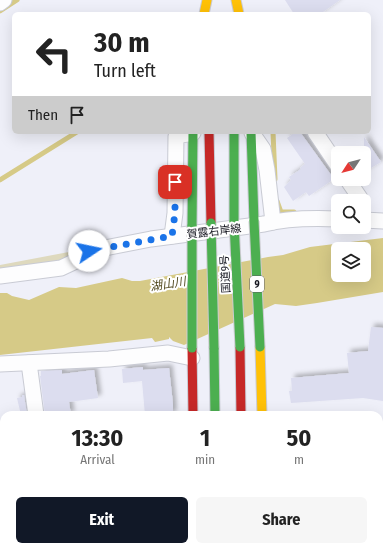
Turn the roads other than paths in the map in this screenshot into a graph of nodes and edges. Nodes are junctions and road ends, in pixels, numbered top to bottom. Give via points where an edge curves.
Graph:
1 (4, 0) edge
2 (208, 0) edge
3 (234, 0) edge
4 (0, 3) edge
5 (205, 12) edge
6 (209, 12) edge
7 (233, 12) edge
8 (238, 12) edge
9 (184, 134) edge
10 (193, 134) edge
11 (209, 134) edge
12 (234, 134) edge
13 (251, 134) edge
14 (252, 134) edge
15 (316, 134) edge
16 (331, 156) edge
17 (331, 219) edge
18 (371, 220) edge
19 (383, 221) edge
20 (273, 222) junction
21 (172, 236) junction
22 (0, 276) edge
23 (192, 353) junction
24 (29, 363) junction
25 (0, 364) edge
26 (35, 411) edge
27 (193, 411) edge
28 (215, 411) edge
29 (241, 411) edge
30 (262, 411) edge

1 - 4 street
2 - 5 main road
2 - 6 main road
3 - 7 main road
3 - 8 main road
9 - 21 street via 176,136 175,213
10 - 23 main road, bridge
11 - 28 main road, 国道9号, bridge
12 - 29 main road, 国道9号 / 9, bridge via 234,222
13 - 30 main road, 9, bridge
14 - 20 street via 263,149
15 - 16 street
17 - 20 street, 賀露右岸線
18 - 19 street
20 - 21 street, 賀露右岸線
21 - 22 street, 賀露右岸線 via 89,251 61,268
23 - 24 street
23 - 27 main road
24 - 25 street
24 - 26 street

